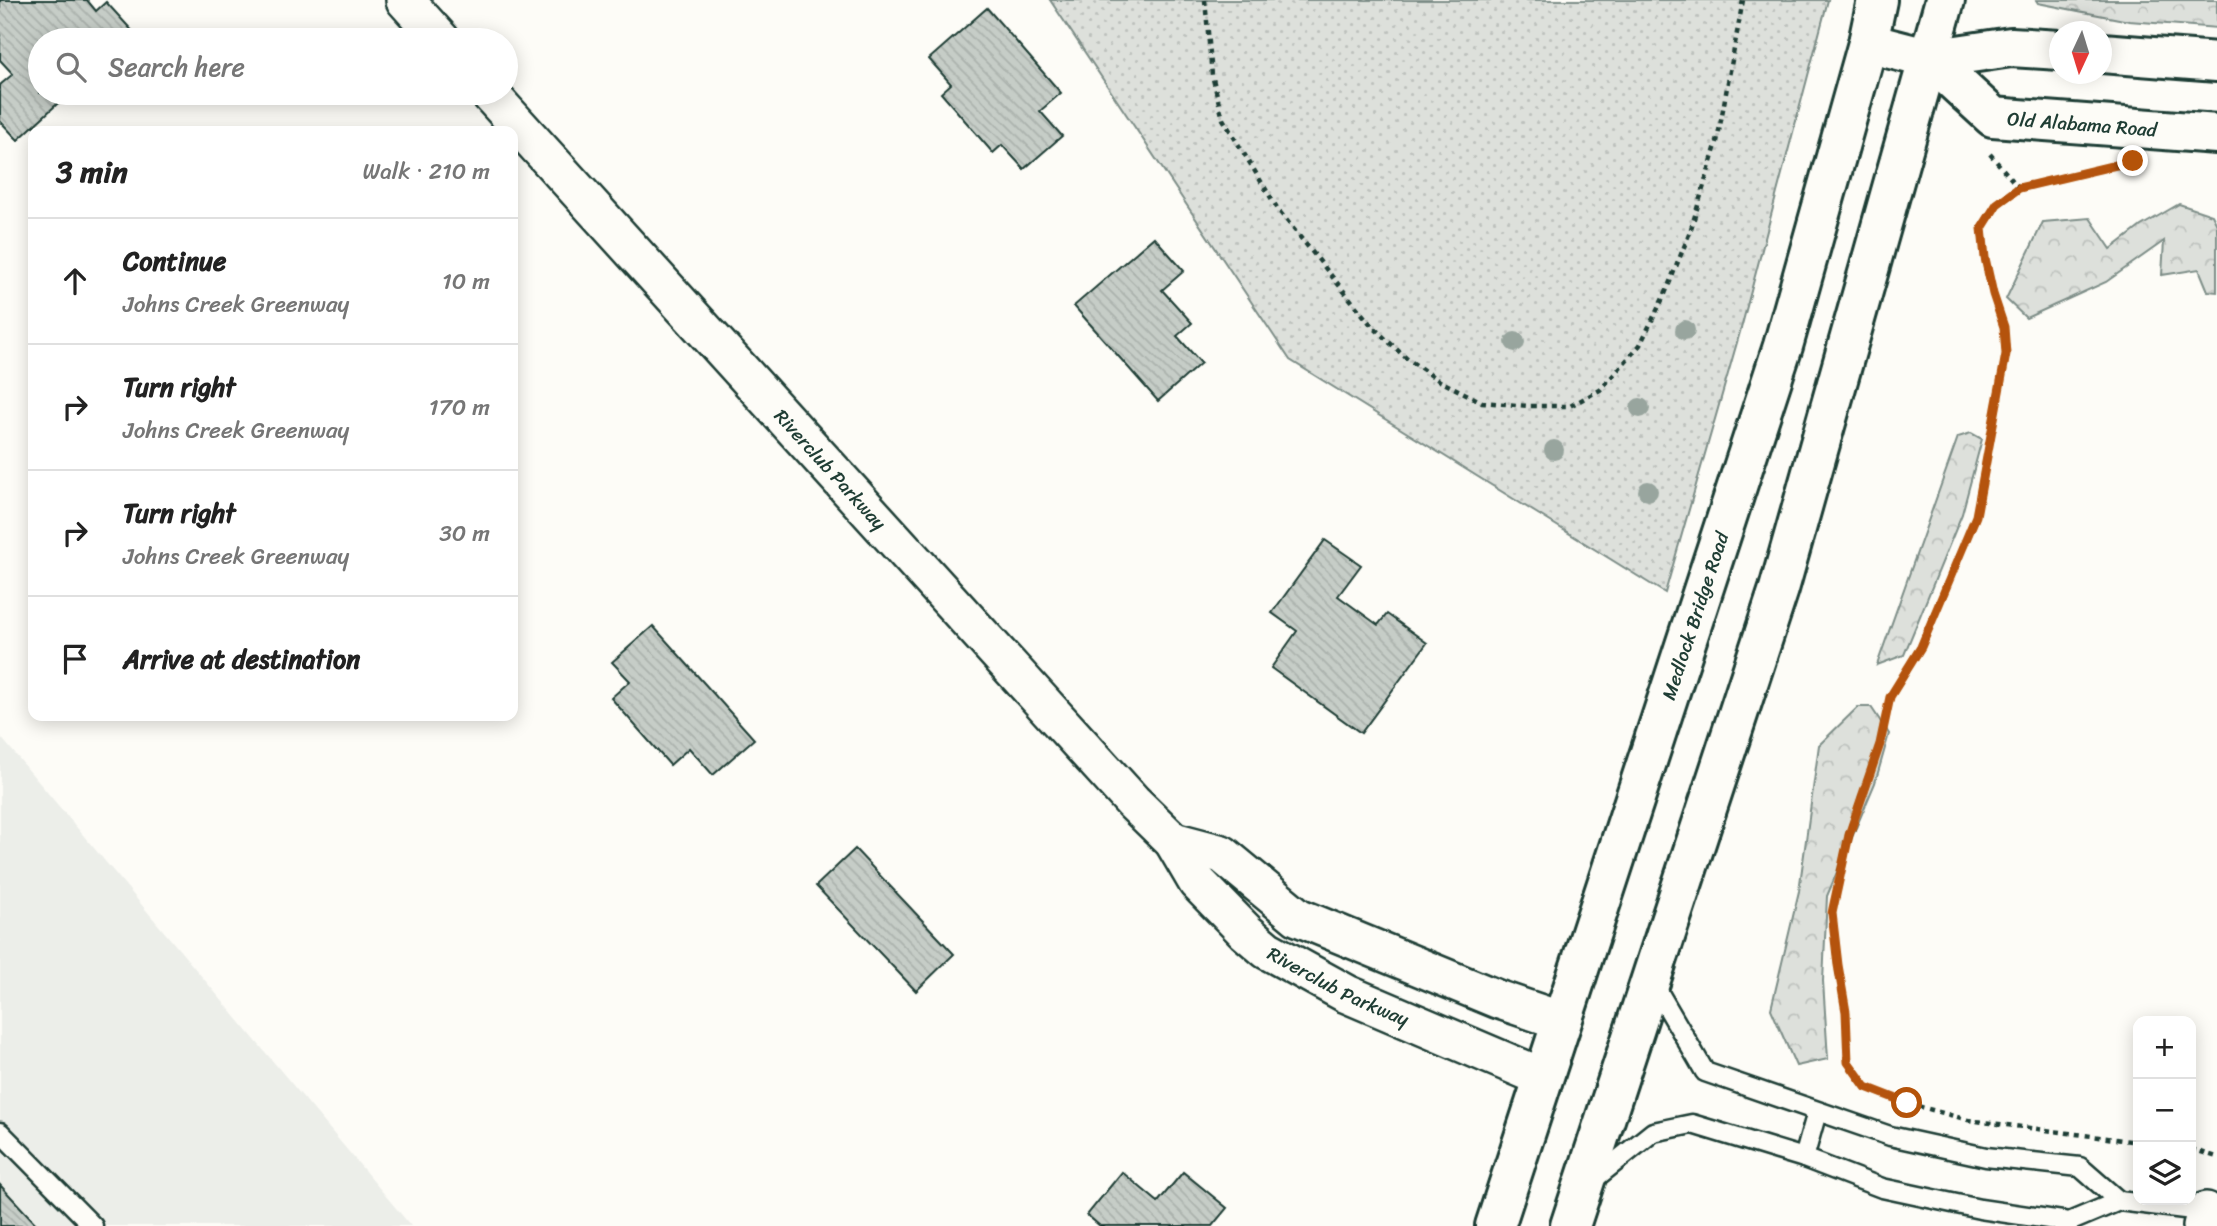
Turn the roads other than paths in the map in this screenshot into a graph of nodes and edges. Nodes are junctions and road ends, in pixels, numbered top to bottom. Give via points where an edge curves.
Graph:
1 (405, 0) edge
2 (1877, 0) edge
3 (1945, 0) edge
4 (430, 28) edge
5 (1868, 43) junction
6 (2049, 49) edge
7 (2112, 54) edge
8 (1930, 59) junction
9 (2217, 62) edge
10 (500, 105) edge
11 (2217, 134) edge
12 (1174, 841) junction
13 (1651, 979) junction
14 (1562, 1021) junction
15 (1542, 1077) junction
16 (1817, 1112) junction
17 (0, 1132) edge
18 (1804, 1158) junction
19 (1582, 1188) junction
20 (2119, 1201) junction
21 (2209, 1217) edge
22 (93, 1226) edge
23 (1495, 1226) edge
24 (1570, 1226) edge

1 - 4 street
2 - 5 main road, Medlock Bridge Road
3 - 8 main road
5 - 8 main road, Old Alabama Road
5 - 14 main road, Medlock Bridge Road via 1783,346
6 - 8 main road, Old Alabama Road via 2011,47
7 - 9 main road
8 - 11 main road, Old Alabama Road via 1993,117
8 - 13 main road via 1780,589
10 - 12 street, Riverclub Parkway via 1133,802
12 - 14 street, Riverclub Parkway via 1222,854 1298,917
12 - 15 street, Riverclub Parkway via 1198,882 1267,950 1347,994
13 - 16 lane via 1705,1072
13 - 19 main road
14 - 15 main road, Medlock Bridge Road
15 - 23 main road, Medlock Bridge Road
16 - 18 lane
16 - 20 lane via 1890,1136 1974,1154 2080,1167
17 - 22 lane
18 - 19 lane via 1692,1124 1653,1132
18 - 20 lane via 1882,1188 2069,1222
19 - 24 main road
20 - 21 lane

